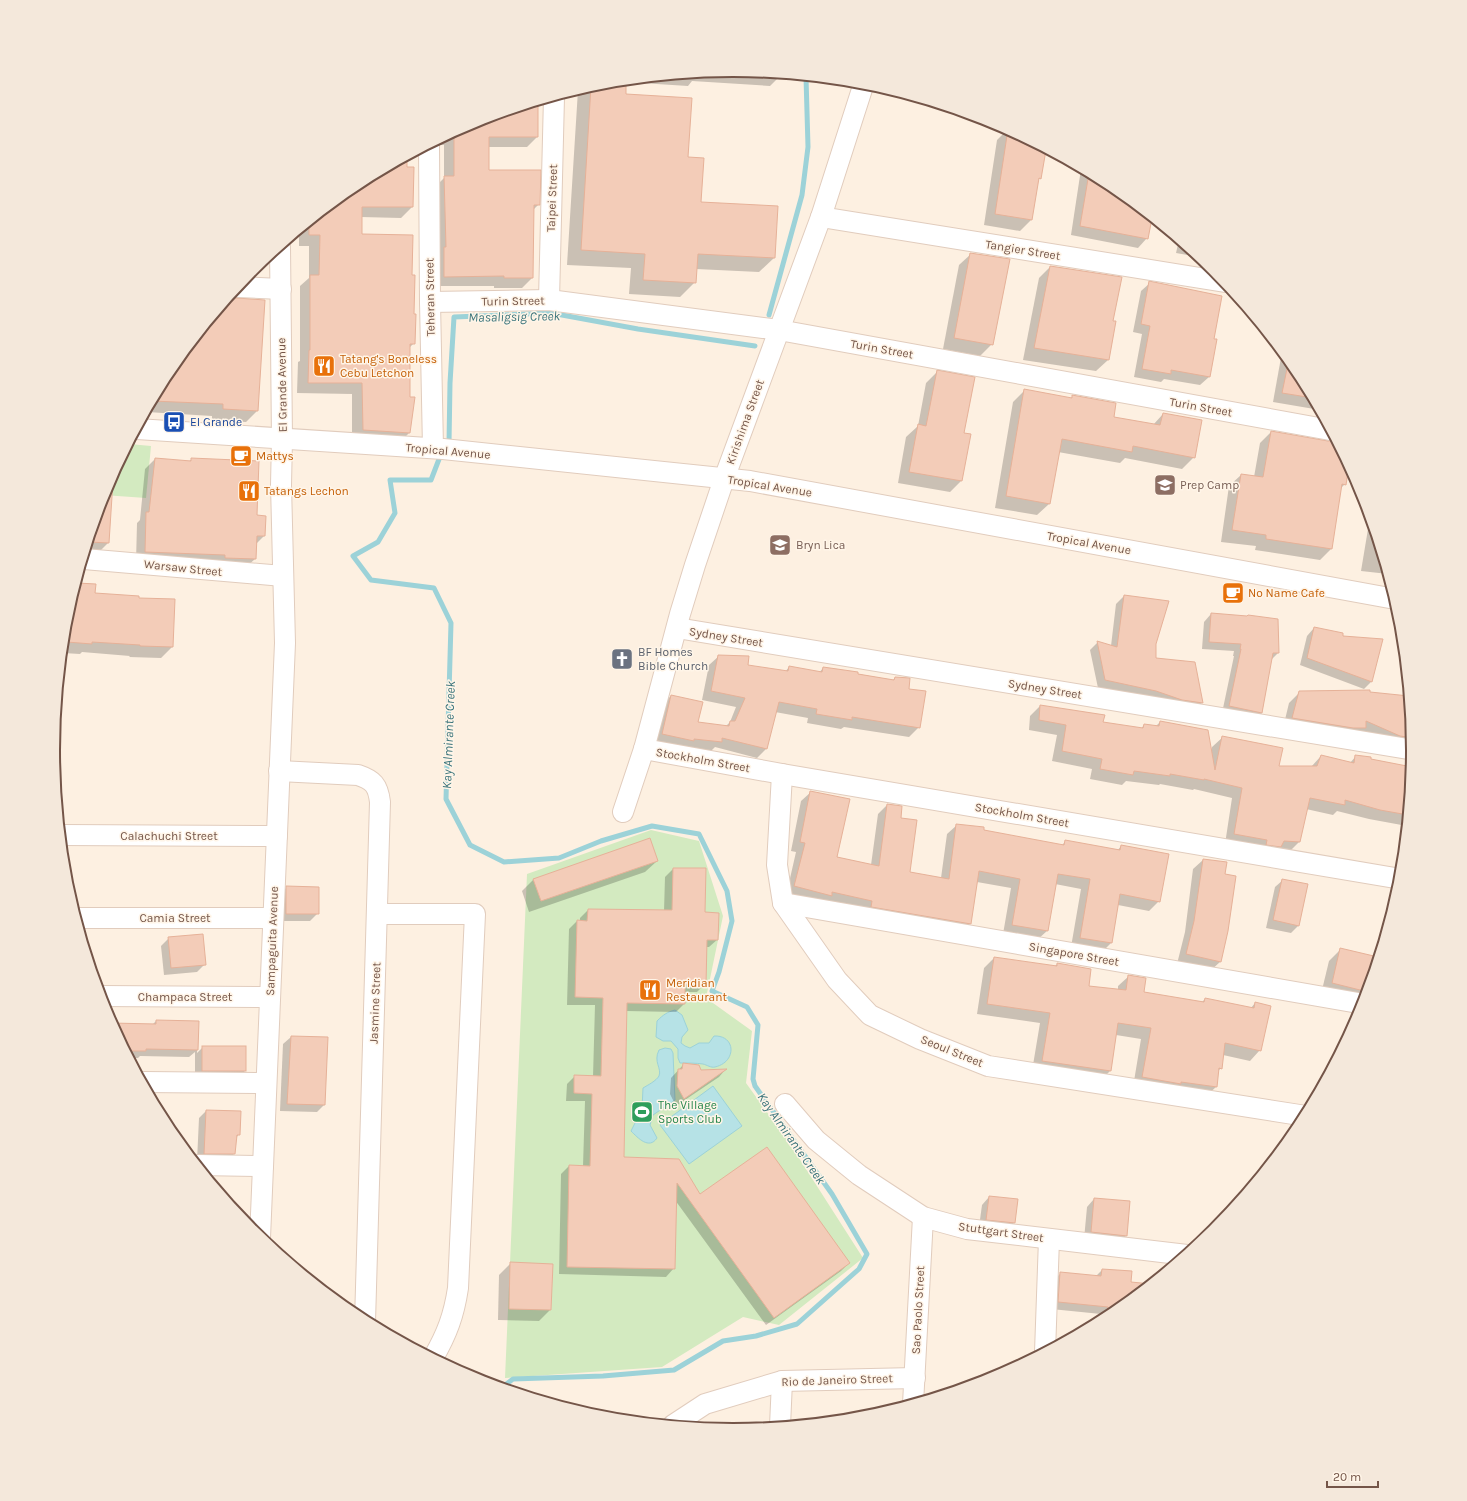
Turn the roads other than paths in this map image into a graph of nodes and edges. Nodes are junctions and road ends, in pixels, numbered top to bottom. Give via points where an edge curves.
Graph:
1 (862, 90) edge
2 (554, 102) edge
3 (429, 150) edge
4 (821, 217) junction
5 (280, 252) edge
6 (1216, 281) edge
7 (245, 287) edge
8 (281, 289) junction
9 (549, 300) junction
10 (430, 302) junction
11 (779, 330) junction
12 (1325, 429) edge
13 (141, 430) edge
14 (282, 439) junction
15 (433, 448) junction
16 (724, 479) junction
17 (88, 559) edge
18 (283, 576) junction
19 (1389, 598) edge
20 (677, 628) junction
21 (284, 643) joint
22 (644, 749) junction
23 (1407, 749) edge
24 (279, 770) junction
25 (782, 774) junction
26 (623, 812) dead end
27 (66, 835) edge
28 (277, 836) junction
29 (1395, 878) edge
30 (783, 903) junction
31 (377, 914) junction
32 (81, 918) edge
33 (273, 918) junction
34 (107, 996) edge
35 (270, 997) junction
36 (1358, 1003) edge
37 (147, 1082) edge
38 (266, 1083) junction
39 (785, 1104) dead end
40 (1299, 1115) edge
41 (202, 1165) edge
42 (263, 1166) junction
43 (923, 1217) junction
44 (260, 1230) edge
45 (1049, 1239) junction
46 (1177, 1258) edge
47 (366, 1315) edge
48 (1045, 1347) edge
49 (435, 1354) edge
50 (915, 1378) junction
51 (782, 1381) junction
52 (913, 1399) edge
53 (678, 1422) edge
54 (780, 1423) edge

1 - 4 street, Kirishima Street
2 - 9 street, Taipei Street
3 - 10 street, Teheran Street
4 - 6 street, Tangier Street
4 - 11 street, Kirishima Street
5 - 8 street, El Grande Avenue
7 - 8 street
8 - 14 street, El Grande Avenue
9 - 10 street, Turin Street
9 - 11 street, Turin Street
10 - 15 street, Teheran Street
11 - 12 street, Turin Street
11 - 16 street, Kirishima Street
13 - 14 street, Tropical Avenue
14 - 15 street, Tropical Avenue
14 - 18 street, El Grande Avenue
15 - 16 street, Tropical Avenue
16 - 19 street, Tropical Avenue via 750,481
16 - 20 street, Kirishima Street
17 - 18 street, Warsaw Street
18 - 21 street, El Grande Avenue
20 - 22 street, Kirishima Street
20 - 23 street, Sydney Street
21 - 24 street, Sampaguita Avenue
22 - 25 street, Stockholm Street
22 - 26 street, Kirishima Street
24 - 28 street, Sampaguita Avenue
24 - 31 street, Jasmine Street via 358,775 368,778 379,791
25 - 29 street, Stockholm Street
25 - 30 street, Seoul Street via 777,865
27 - 28 street, Calachuchi Street
28 - 33 street, Sampaguita Avenue
30 - 36 street, Singapore Street
30 - 40 street, Seoul Street via 837,980 870,1015 920,1039 988,1066
31 - 47 street, Jasmine Street
31 - 49 street via 475,914 458,1288 450,1325
32 - 33 street, Camia Street
33 - 35 street, Sampaguita Avenue
34 - 35 street, Champaca Street
35 - 38 street, Sampaguita Avenue
37 - 38 street
38 - 42 street, Sampaguita Avenue
39 - 43 street, Stuttgart Street via 816,1140 840,1160
41 - 42 street
42 - 44 street, Sampaguita Avenue
43 - 45 street, Stuttgart Street via 967,1229
43 - 50 street, Sao Paolo Street
45 - 46 street, Stuttgart Street
45 - 48 street
50 - 51 street, Rio de Janeiro Street
50 - 52 street, Sao Paolo Street
51 - 53 street, Rio de Janeiro Street via 705,1404
51 - 54 street

